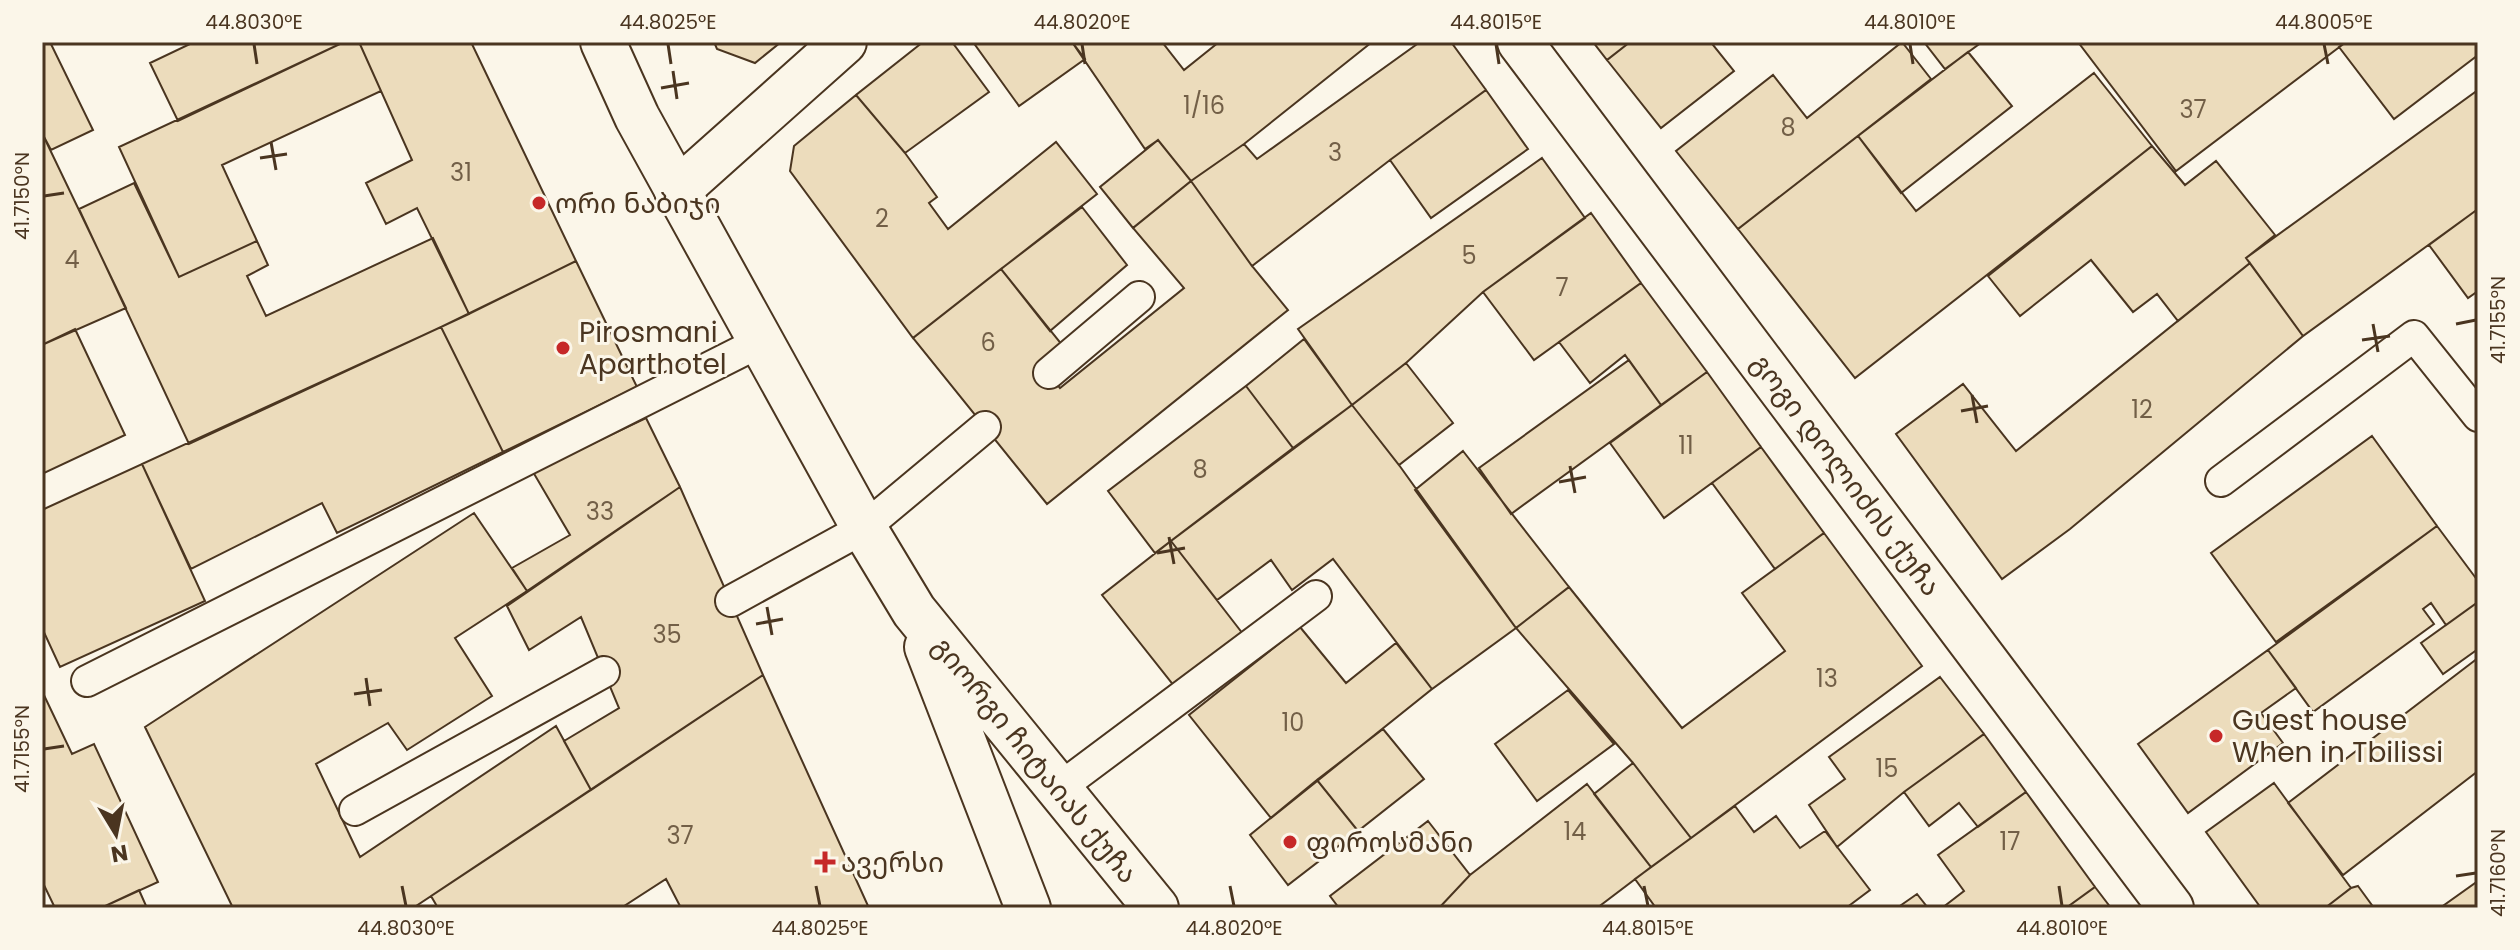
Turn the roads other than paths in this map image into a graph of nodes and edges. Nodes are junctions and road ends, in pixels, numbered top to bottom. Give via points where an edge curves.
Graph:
1 (603, 42) edge
2 (844, 42) edge
3 (1520, 42) edge
4 (677, 191) junction
5 (1139, 297) dead end
6 (760, 342) junction
7 (1049, 373) dead end
8 (2478, 416) edge
9 (985, 427) dead end
10 (2221, 481) dead end
11 (864, 528) junction
12 (1316, 596) dead end
13 (731, 601) dead end
14 (914, 611) junction
15 (604, 672) dead end
16 (87, 681) dead end
17 (1058, 789) junction
18 (355, 810) dead end
19 (1028, 908) edge
20 (1156, 908) edge
21 (2171, 908) edge

1 - 4 main road, გიორგი ჩიტაიას ქუჩა
2 - 4 main road
3 - 21 main road, გოგი დოლიძის ქუჩა
4 - 6 main road, გიორგი ჩიტაიას ქუჩა
5 - 7 lane
6 - 11 main road, გიორგი ჩიტაიას ქუჩა
6 - 16 lane
8 - 10 lane via 2414,336
9 - 11 lane
11 - 13 lane
11 - 14 main road, გიორგი ჩიტაიას ქუჩა
12 - 17 lane
14 - 17 main road, გიორგი ჩიტაიას ქუჩა
14 - 19 main road, გიორგი ჩიტაიას ქუჩა
15 - 18 lane
17 - 20 main road, გიორგი ჩიტაიას ქუჩა

